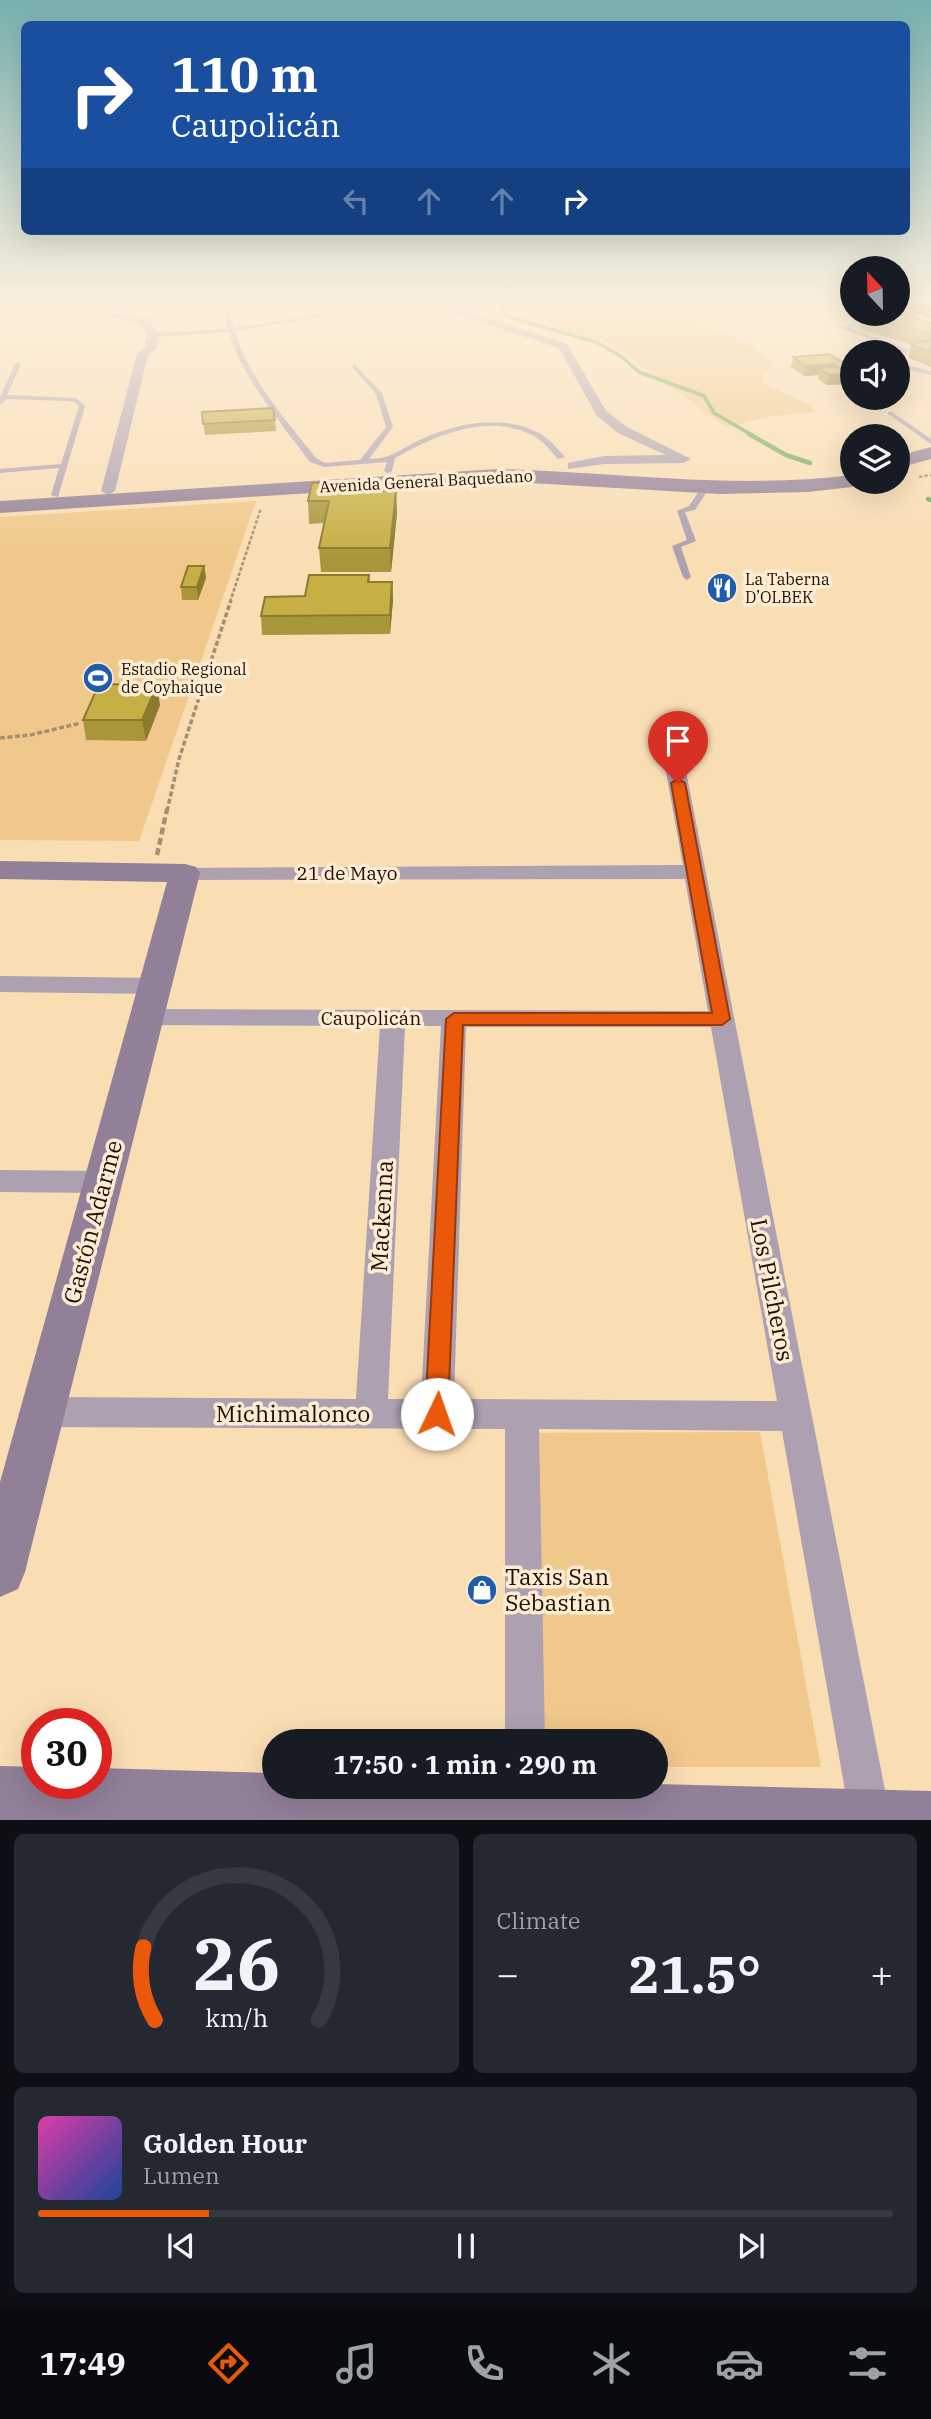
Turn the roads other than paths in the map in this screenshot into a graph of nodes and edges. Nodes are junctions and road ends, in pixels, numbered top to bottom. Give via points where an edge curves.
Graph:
1 (135, 387) edge
2 (260, 387) edge
3 (373, 387) edge
4 (585, 387) edge
5 (1, 400) edge
6 (890, 413) dead end
7 (931, 442) edge
8 (931, 453) edge
9 (910, 459) edge
10 (363, 461) junction
11 (567, 462) junction
12 (61, 466) junction
13 (390, 466) junction
14 (931, 466) edge
15 (910, 470) edge
16 (0, 471) edge
17 (840, 471) edge
18 (840, 482) edge
19 (706, 488) junction
20 (108, 491) junction
21 (55, 495) junction
22 (0, 499) edge
23 (0, 507) edge
24 (687, 577) dead end
25 (674, 761) dead end
26 (0, 870) edge
27 (694, 872) junction
28 (169, 873) junction
29 (0, 984) edge
30 (151, 1001) junction
31 (393, 1018) junction
32 (454, 1019) junction
33 (722, 1019) junction
34 (0, 1181) edge
35 (103, 1182) junction
36 (42, 1412) junction
37 (371, 1414) junction
38 (437, 1414) junction
39 (522, 1416) junction
40 (796, 1416) junction
41 (14, 1468) edge
42 (0, 1572) edge
43 (525, 1729) edge
44 (0, 1794) edge
45 (262, 1796) edge
46 (532, 1799) edge
47 (627, 1816) edge
48 (871, 1819) edge
49 (901, 1820) edge

1 - 20 street
2 - 10 lane via 313,460 324,465
3 - 10 lane via 390,427
4 - 11 street via 593,404 608,419 684,459
5 - 12 lane via 67,399 82,406
6 - 7 lane
8 - 9 main road
10 - 13 lane
11 - 13 main road, Avenida General Baquedano
11 - 13 lane via 535,434 496,425 423,438
11 - 17 main road, Avenida General Baquedano via 715,476
12 - 16 lane
12 - 21 lane
13 - 20 main road, Avenida General Baquedano
14 - 15 main road
18 - 19 main road, Avenida General Baquedano via 791,488
19 - 23 main road, Avenida General Baquedano via 497,475
19 - 24 lane via 692,508 681,510 692,541 676,546
20 - 21 main road, Avenida General Baquedano
21 - 22 main road, Avenida General Baquedano
25 - 27 street, Los Pilcheros
26 - 28 main road, 21 de Mayo
27 - 28 street, 21 de Mayo
27 - 33 street, Los Pilcheros
28 - 30 main road, Gastón Adarme
29 - 30 street, Caupolicán
30 - 31 street, Caupolicán
30 - 35 main road, Gastón Adarme
31 - 32 street, Caupolicán
31 - 37 street, Mackenna
32 - 33 street, Caupolicán
32 - 38 street
33 - 40 street, Los Pilcheros
34 - 35 street
35 - 36 main road, Gastón Adarme
36 - 37 street, Michimalonco
36 - 41 main road, Gastón Adarme
37 - 38 street, Michimalonco
38 - 39 street, Michimalonco
39 - 40 street, Michimalonco
39 - 43 street
40 - 48 street, Los Pilcheros
41 - 42 main road, Gastón Adarme
44 - 45 main road
46 - 47 main road
47 - 48 main road
48 - 49 main road

